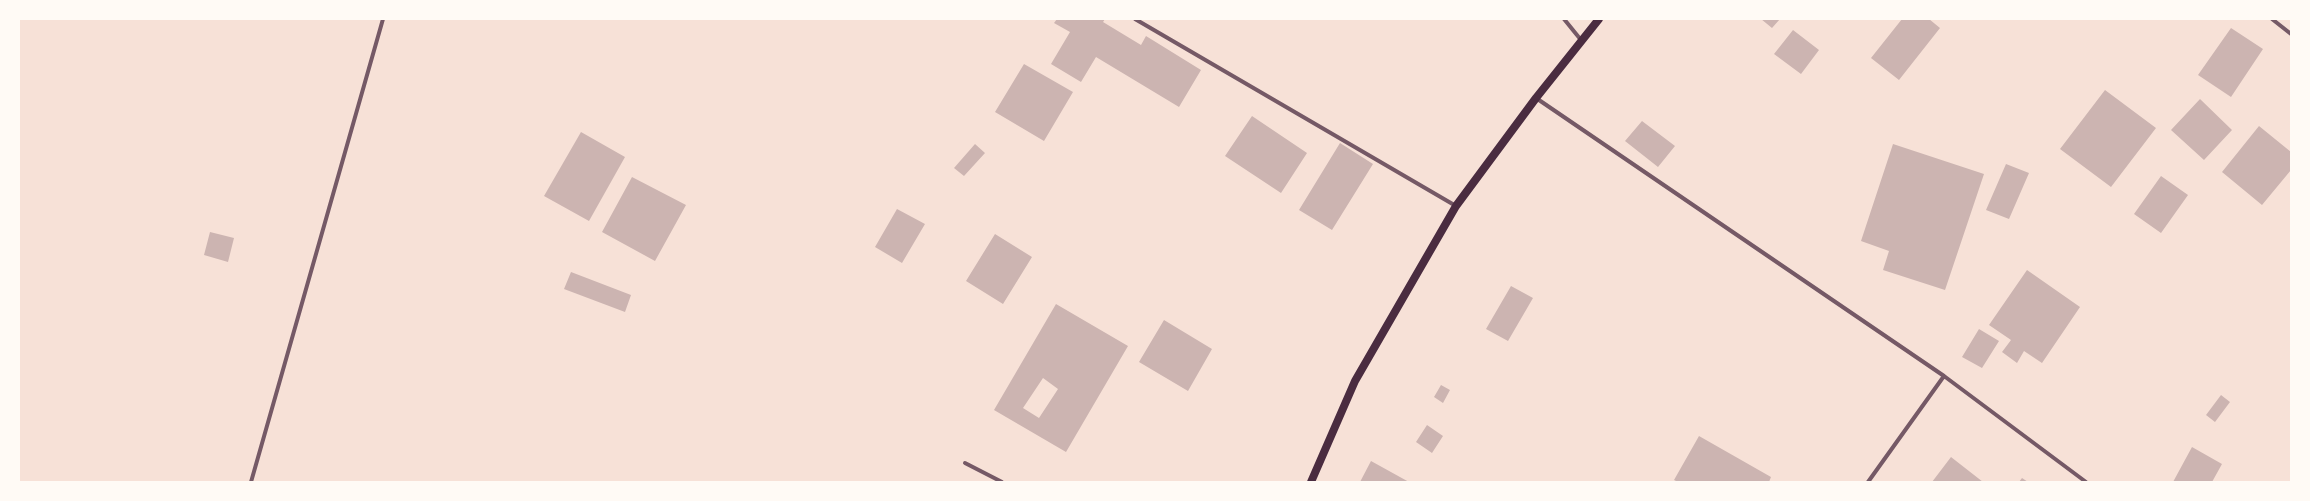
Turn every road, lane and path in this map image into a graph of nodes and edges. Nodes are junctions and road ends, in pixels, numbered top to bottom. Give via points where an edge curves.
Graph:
1 (383, 19) edge
2 (1135, 19) edge
3 (1564, 19) edge
4 (1599, 19) edge
5 (2272, 19) edge
6 (2291, 34) edge
7 (1582, 41) junction
8 (1536, 98) junction
9 (1456, 206) junction
10 (1944, 376) junction
11 (965, 463) dead end
12 (251, 482) edge
13 (1002, 482) edge
14 (1311, 482) edge
15 (1868, 482) edge
16 (2086, 482) edge

1 - 12 street
2 - 9 street
3 - 7 street
4 - 7 main road
5 - 6 street
7 - 8 main road
8 - 9 main road
8 - 10 street
9 - 14 main road via 1356,381
10 - 15 street
10 - 16 street
11 - 13 street

